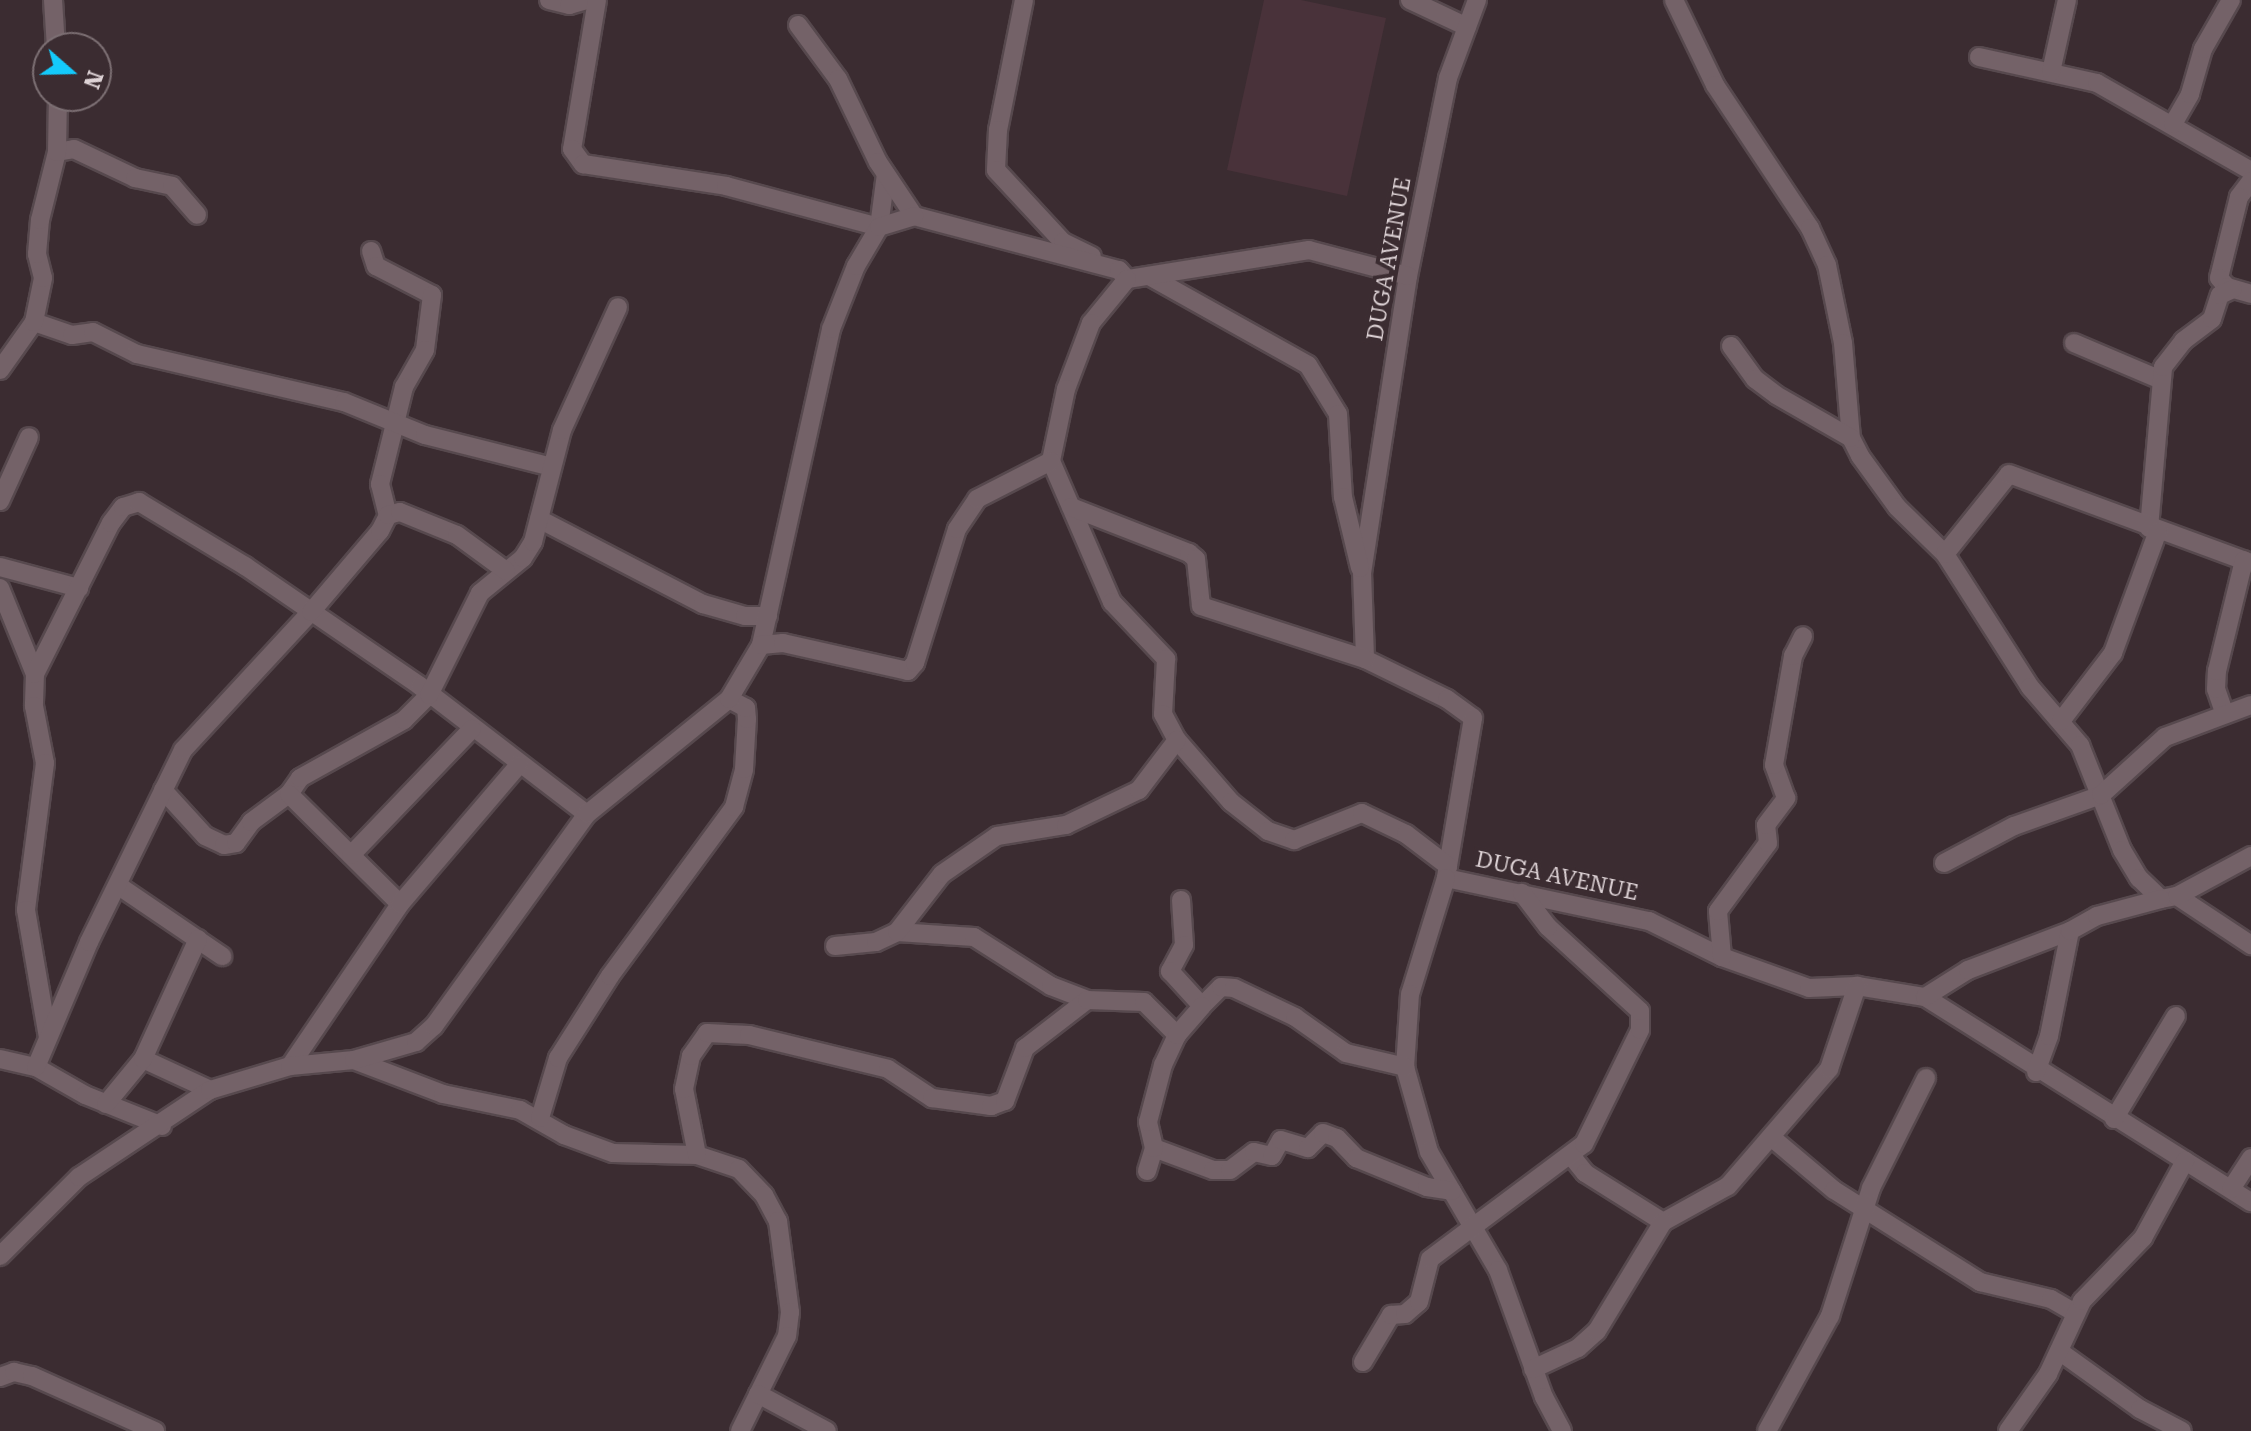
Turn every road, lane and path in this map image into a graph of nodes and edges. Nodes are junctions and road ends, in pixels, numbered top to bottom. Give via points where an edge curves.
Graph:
1 (53, 0) edge
2 (549, 0) edge
3 (586, 0) edge
4 (597, 0) edge
5 (1024, 0) edge
6 (1410, 0) edge
7 (1477, 0) edge
8 (2067, 0) edge
9 (2231, 0) edge
10 (1676, 1) edge
11 (798, 25) dead end
12 (1467, 27) junction
13 (55, 32) edge
14 (1979, 57) dead end
15 (2051, 72) junction
16 (58, 112) edge
17 (2173, 124) junction
18 (57, 152) junction
19 (2251, 171) edge
20 (886, 174) junction
21 (2251, 181) edge
22 (197, 215) dead end
23 (914, 216) junction
24 (879, 227) junction
25 (371, 251) dead end
26 (1123, 275) junction
27 (1149, 276) junction
28 (1408, 276) junction
29 (2242, 291) edge
30 (618, 307) dead end
31 (34, 322) junction
32 (2074, 343) dead end
33 (1731, 346) dead end
34 (0, 370) edge
35 (2159, 379) junction
36 (393, 424) junction
37 (29, 437) dead end
38 (1851, 438) junction
39 (1051, 461) junction
40 (552, 467) junction
41 (0, 501) edge
42 (1071, 507) junction
43 (388, 515) junction
44 (539, 519) junction
45 (2154, 529) junction
46 (1945, 554) junction
47 (2248, 561) edge
48 (0, 567) edge
49 (506, 571) junction
50 (1362, 572) junction
51 (0, 588) edge
52 (79, 588) junction
53 (311, 612) junction
54 (768, 616) junction
55 (1803, 636) dead end
56 (761, 645) junction
57 (1365, 659) junction
58 (35, 674) junction
59 (429, 695) junction
60 (729, 699) junction
61 (2251, 705) edge
62 (2224, 712) junction
63 (2061, 721) junction
64 (472, 729) junction
65 (1177, 740) junction
66 (518, 766) junction
67 (163, 790) junction
68 (289, 794) junction
69 (2101, 795) junction
70 (587, 814) junction
71 (351, 855) junction
72 (2251, 856) edge
73 (1944, 863) dead end
74 (1447, 872) junction
75 (119, 886) junction
76 (1522, 893) junction
77 (2169, 897) junction
78 (1181, 900) dead end
79 (400, 904) junction
80 (2070, 931) junction
81 (897, 932) junction
82 (198, 939) junction
83 (2251, 945) edge
84 (835, 946) dead end
85 (222, 956) dead end
86 (1722, 957) junction
87 (1857, 986) junction
88 (1925, 997) junction
89 (1087, 1000) junction
90 (1202, 1006) junction
91 (2176, 1016) dead end
92 (1177, 1035) junction
93 (48, 1037) junction
94 (0, 1059) edge
95 (143, 1059) junction
96 (354, 1060) junction
97 (290, 1066) junction
98 (36, 1067) junction
99 (1405, 1067) junction
100 (2036, 1072) junction
101 (1926, 1078) dead end
102 (210, 1090) junction
103 (106, 1104) junction
104 (540, 1118) junction
105 (2114, 1119) junction
106 (162, 1126) junction
107 (1771, 1137) junction
108 (1154, 1148) junction
109 (697, 1155) junction
110 (1573, 1158) junction
111 (2251, 1158) edge
112 (2185, 1161) junction
113 (1147, 1171) dead end
114 (2231, 1189) junction
115 (1452, 1191) junction
116 (2251, 1202) edge
117 (1866, 1208) junction
118 (1663, 1222) junction
119 (1471, 1223) junction
120 (0, 1256) edge
121 (2075, 1313) junction
122 (2059, 1351) junction
123 (1363, 1362) dead end
124 (1533, 1369) junction
125 (0, 1377) edge
126 (758, 1394) junction
127 (155, 1431) edge
128 (740, 1431) edge
129 (827, 1431) edge
130 (1562, 1431) edge
131 (1767, 1431) edge
132 (2008, 1431) edge
133 (2182, 1431) edge

1 - 13 street
2 - 3 street via 569,5
4 - 24 street via 572,149 583,164 726,186
5 - 26 street via 998,130 996,170 1063,242
6 - 12 street
7 - 12 street, DUGA AVENUE
8 - 15 street
9 - 17 street via 2203,49 2190,94
10 - 38 street via 1715,85 1810,228 1827,265 1843,343
11 - 20 street via 838,79
12 - 28 street, DUGA AVENUE via 1448,78
14 - 15 street
15 - 17 street via 2097,83
16 - 18 street
17 - 19 street
18 - 22 street via 74,149 135,178 172,186
18 - 31 street via 40,220 37,254 43,278
20 - 23 street
20 - 24 street
21 - 29 street via 2239,197 2219,278
23 - 24 street
23 - 26 street
24 - 54 street via 856,266 831,329
25 - 36 street via 376,266 432,295 425,350 404,387
26 - 27 street
26 - 39 street via 1091,323 1066,389
27 - 28 street via 1309,250
27 - 50 street via 1308,365 1338,414 1336,448 1343,497
28 - 50 street, DUGA AVENUE
29 - 35 street via 2220,295 2212,319 2171,354
30 - 40 street via 584,374
31 - 34 street
31 - 36 street via 72,335 93,332 156,359 344,402
32 - 35 street
33 - 38 street via 1755,379
35 - 45 street
36 - 40 street via 497,457
36 - 43 street via 380,484
37 - 41 street
38 - 46 street via 1897,507
39 - 42 street
39 - 56 street via 977,499 951,543 915,663 908,671 783,643
40 - 44 street
42 - 57 street via 1189,553 1196,559 1201,606
42 - 65 street via 1112,602 1166,659 1163,714
43 - 49 street via 400,512 457,535
43 - 53 street
44 - 49 street via 523,558
44 - 54 street via 703,604 745,616
45 - 46 street via 2009,474
45 - 47 street
45 - 63 street via 2113,653
46 - 63 street via 2030,687
47 - 62 street via 2217,671 2216,689
48 - 52 street
49 - 59 street via 480,593
50 - 57 street, DUGA AVENUE
51 - 58 street
52 - 53 street via 111,523 123,507 139,502 156,508
52 - 58 street
53 - 59 street
53 - 67 street via 183,750
54 - 56 street
55 - 86 street via 1793,656 1774,765 1786,798 1766,825 1768,843 1718,911
56 - 60 street
57 - 74 street, DUGA AVENUE via 1447,699 1473,718
58 - 93 street via 45,763 26,910
59 - 64 street
59 - 68 street via 404,720 320,771 308,772
60 - 70 street
60 - 104 street via 746,708 747,719 744,769 734,807 610,976 558,1058
61 - 62 street
62 - 69 street via 2165,737
63 - 69 street via 2080,745
64 - 66 street
64 - 71 street
65 - 74 street via 1231,802 1268,831 1294,840 1362,813 1406,834
65 - 81 street via 1139,790 1066,825 997,836 960,859
66 - 70 street
66 - 79 street
67 - 68 street via 205,836 224,845 236,843 264,809
67 - 75 street
68 - 71 street
69 - 73 street via 2014,826
69 - 77 street via 2122,850
70 - 96 street via 434,1026 416,1042
71 - 79 street
72 - 77 street
74 - 76 street, DUGA AVENUE
74 - 99 street via 1410,994
75 - 82 street
75 - 93 street
76 - 86 street, DUGA AVENUE via 1649,921
76 - 110 street via 1548,927 1590,960 1642,1019
77 - 80 street via 2097,916
77 - 83 street
78 - 90 street via 1184,945 1170,971
79 - 97 street
80 - 88 street via 1968,970
80 - 100 street via 2049,1036
81 - 84 street via 876,942
81 - 89 street via 974,937 1051,986
82 - 85 street
82 - 95 street
86 - 87 street, DUGA AVENUE via 1809,988
87 - 88 street, DUGA AVENUE
87 - 107 street via 1829,1069
88 - 100 street, DUGA AVENUE
89 - 92 street via 1144,1002
89 - 109 street via 1025,1048 1005,1101 991,1106 932,1098 888,1069 749,1035 707,1033 691,1056 684,1089
90 - 92 street
90 - 99 street via 1221,987 1234,988 1295,1017 1346,1053
91 - 105 street
92 - 108 street via 1148,1122
93 - 98 street
94 - 98 street
95 - 102 street
95 - 103 street
96 - 97 street
96 - 104 street via 443,1094
97 - 102 street
98 - 103 street
99 - 115 street via 1429,1152
100 - 105 street, DUGA AVENUE
101 - 117 street
102 - 106 street
103 - 106 street
104 - 109 street via 564,1135 613,1153
105 - 112 street, DUGA AVENUE
106 - 120 street via 79,1177
107 - 117 street via 1798,1164
107 - 118 street via 1728,1186
108 - 113 street
108 - 115 street via 1213,1170 1230,1170 1254,1152 1272,1156 1281,1140 1308,1148 1323,1133 1337,1138 1356,1158 1427,1187
109 - 126 street via 739,1169 764,1195 778,1221 788,1324
110 - 118 street via 1585,1173
110 - 119 street
111 - 114 street
112 - 114 street, DUGA AVENUE
112 - 121 street via 2143,1238
114 - 116 street, DUGA AVENUE
115 - 119 street
117 - 121 street via 1980,1282 2051,1299
117 - 131 street via 1830,1316
118 - 124 street via 1597,1331 1578,1348
119 - 123 street via 1430,1259 1419,1302 1405,1314 1391,1315
119 - 124 street via 1518,1312
121 - 122 street
122 - 132 street
122 - 133 street via 2140,1409
124 - 130 street
125 - 127 street via 14,1372 32,1376
126 - 128 street
126 - 129 street

